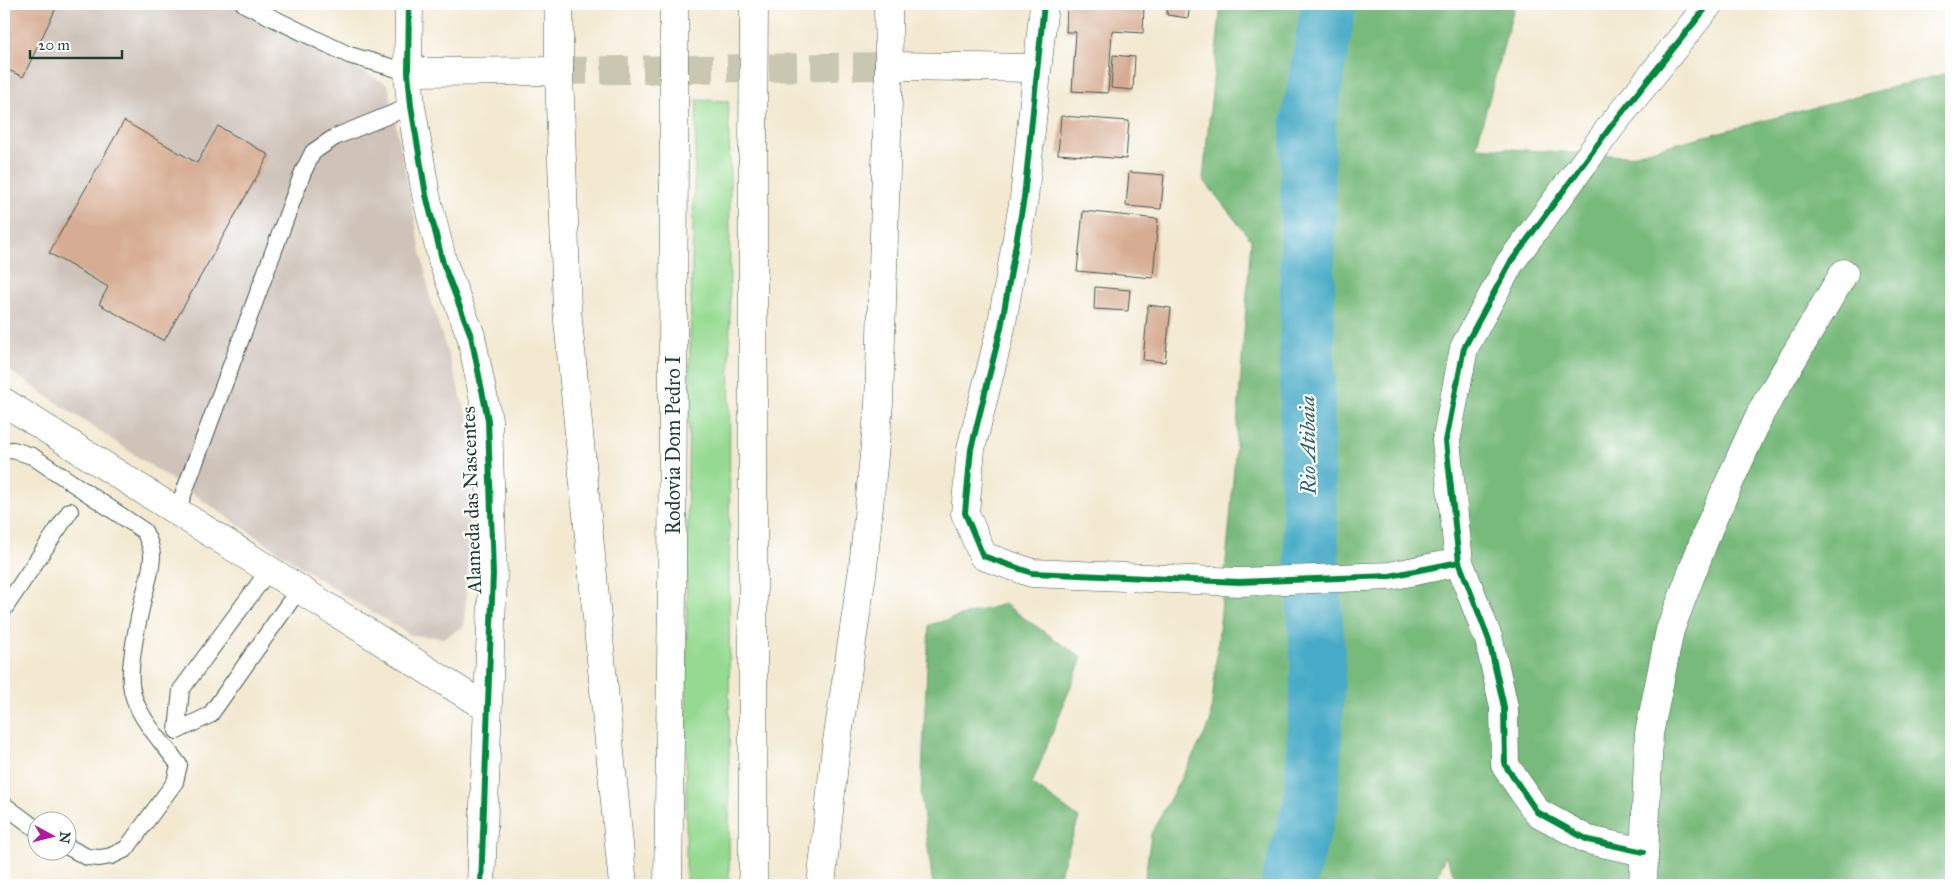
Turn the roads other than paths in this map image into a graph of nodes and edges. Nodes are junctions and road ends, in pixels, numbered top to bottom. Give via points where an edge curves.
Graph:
1 (244, 4) edge
2 (408, 4) edge
3 (559, 4) edge
4 (674, 4) edge
5 (754, 4) edge
6 (888, 4) edge
7 (1044, 4) edge
8 (1709, 4) edge
9 (889, 66) junction
10 (1037, 68) junction
11 (559, 71) junction
12 (408, 72) junction
13 (411, 106) junction
14 (1844, 272) dead end
15 (4, 402) edge
16 (4, 452) edge
17 (70, 511) dead end
18 (177, 511) junction
19 (1459, 562) junction
20 (269, 570) junction
21 (299, 589) junction
22 (4, 609) edge
23 (487, 708) junction
24 (177, 731) junction
25 (166, 746) junction
26 (4, 805) edge
27 (28, 823) edge
28 (78, 852) edge
29 (1644, 852) junction
30 (481, 885) edge
31 (623, 885) edge
32 (668, 885) edge
33 (753, 885) edge
34 (820, 885) edge
35 (1643, 885) edge

1 - 12 lane via 348,55
2 - 12 main road, Alameda das Nascentes
3 - 11 main road
4 - 32 main road, Rodovia Dom Pedro I, bridge
5 - 33 main road, bridge
6 - 9 main road
7 - 10 main road
8 - 19 main road via 1612,125 1510,263 1464,348 1446,441
9 - 10 main road
9 - 34 main road via 879,404 863,568 835,755
10 - 19 main road via 1024,198 1001,328 971,449 965,513 983,556 1032,573 1238,582 1390,576
11 - 12 main road
11 - 31 main road via 567,310
12 - 13 main road, Alameda das Nascentes
13 - 18 lane via 335,137 313,152
13 - 23 main road, Alameda das Nascentes via 426,195 444,263 471,336 488,420 493,574
14 - 29 main road via 1761,412 1710,524 1670,630 1649,734
15 - 18 main road
16 - 25 lane via 13,450 32,456 144,531 152,555 134,650 131,685 150,728
17 - 22 lane
18 - 20 main road
19 - 29 main road via 1489,640 1504,707 1506,765 1537,812 1588,840
20 - 21 main road
20 - 24 lane via 182,690
21 - 23 main road
21 - 24 lane via 210,715
23 - 30 main road, Alameda das Nascentes
24 - 25 lane
25 - 28 lane via 179,765 175,782 126,850 100,858
26 - 27 lane
29 - 35 main road

